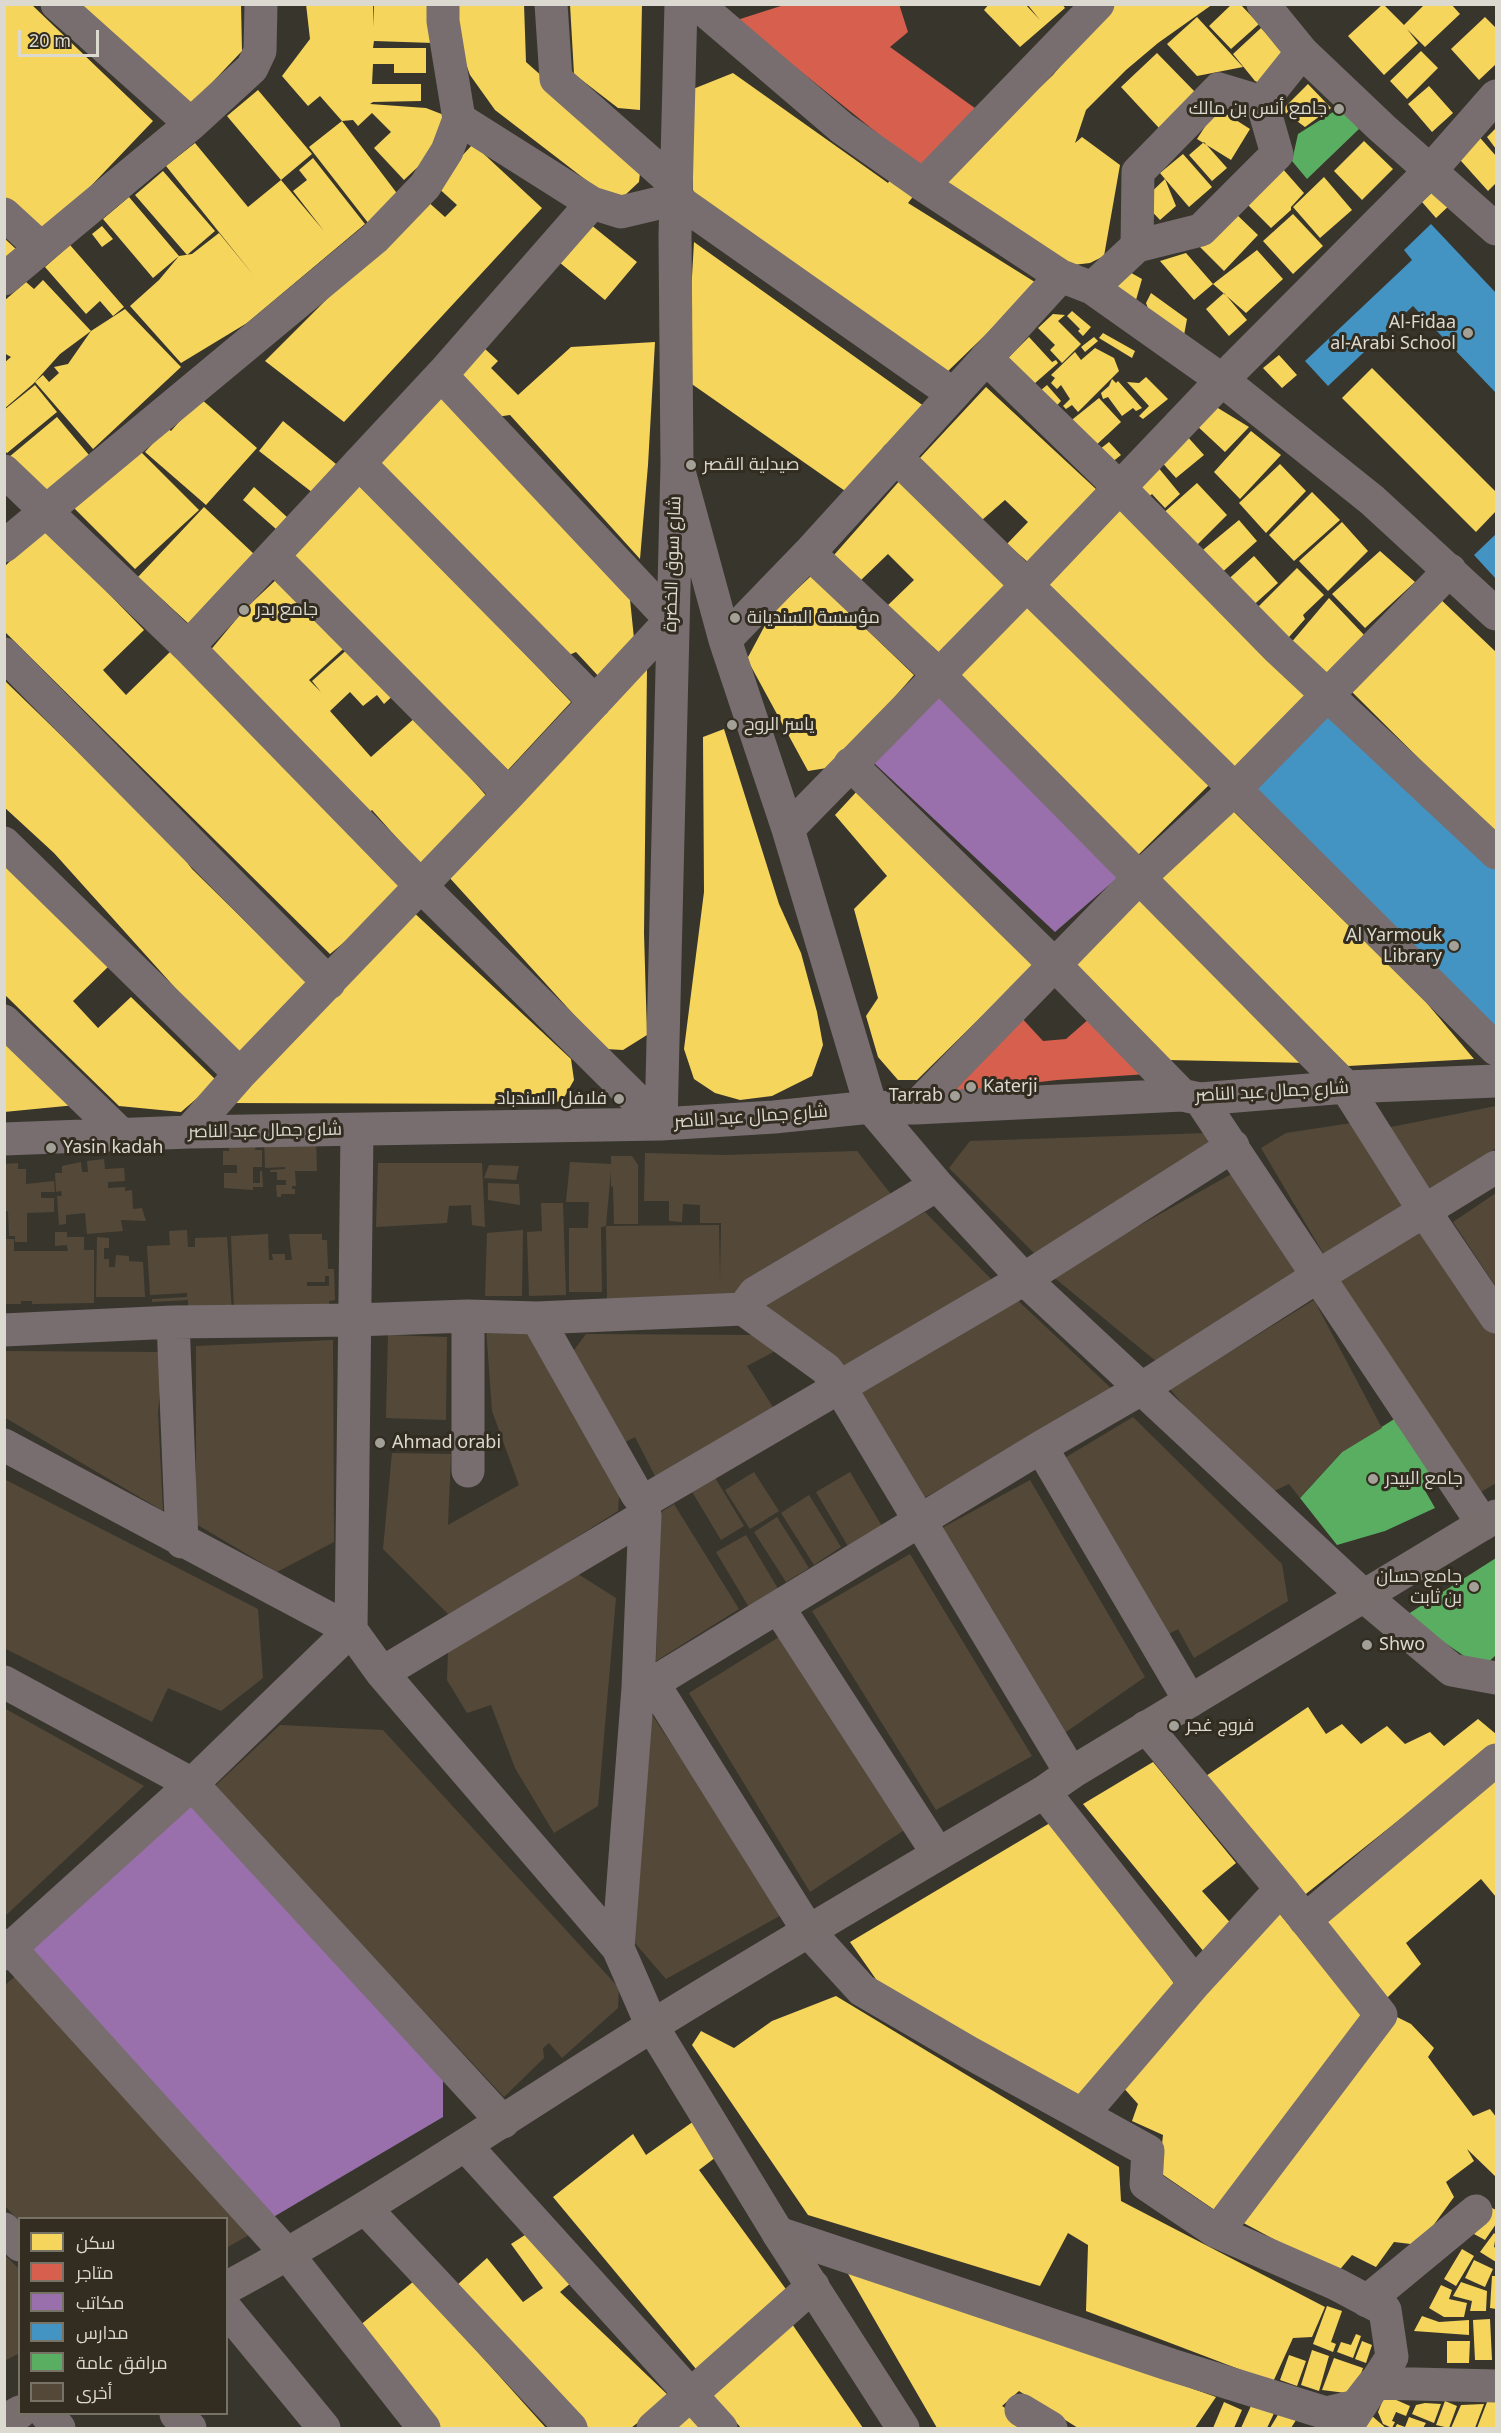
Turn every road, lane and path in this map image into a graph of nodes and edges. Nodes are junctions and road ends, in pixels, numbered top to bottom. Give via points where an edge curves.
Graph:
1 (57, 4) edge
2 (261, 4) edge
3 (443, 4) edge
4 (551, 4) edge
5 (1098, 4) edge
6 (1263, 4) edge
7 (696, 5) edge
8 (1302, 52) junction
9 (1497, 96) edge
10 (1262, 102) junction
11 (459, 119) junction
12 (191, 124) junction
13 (1431, 170) junction
14 (922, 185) junction
15 (676, 192) junction
16 (592, 203) junction
17 (4, 214) edge
18 (1497, 230) edge
19 (1137, 246) junction
20 (40, 248) junction
21 (1061, 276) junction
22 (4, 279) edge
23 (1092, 288) junction
24 (986, 358) junction
25 (441, 375) junction
26 (1222, 380) junction
27 (953, 394) junction
28 (896, 457) junction
29 (359, 463) junction
30 (677, 464) junction
31 (4, 471) edge
32 (1120, 488) junction
33 (47, 512) junction
34 (4, 546) edge
35 (808, 554) junction
36 (273, 556) junction
37 (1450, 570) junction
38 (1027, 585) junction
39 (1497, 614) edge
40 (671, 621) junction
41 (725, 640) junction
42 (188, 647) junction
43 (4, 654) edge
44 (939, 675) junction
45 (1327, 694) junction
46 (595, 702) junction
47 (850, 764) junction
48 (1235, 789) junction
49 (509, 794) junction
50 (788, 829) junction
51 (4, 843) edge
52 (1497, 853) edge
53 (1140, 877) junction
54 (421, 886) junction
55 (1054, 964) junction
56 (329, 983) junction
57 (4, 1021) edge
58 (1497, 1049) edge
59 (240, 1074) junction
60 (1497, 1081) edge
61 (1346, 1088) junction
62 (1191, 1097) junction
63 (871, 1107) junction
64 (915, 1108) junction
65 (661, 1124) junction
66 (357, 1130) junction
67 (189, 1132) junction
68 (122, 1135) junction
69 (4, 1139) edge
70 (1233, 1146) junction
71 (1497, 1167) edge
72 (937, 1185) junction
73 (1425, 1212) junction
74 (1318, 1276) junction
75 (1024, 1279) junction
76 (742, 1309) junction
77 (468, 1316) junction
78 (1497, 1317) edge
79 (537, 1318) junction
80 (354, 1320) junction
81 (173, 1322) junction
82 (4, 1330) edge
83 (839, 1386) junction
84 (1142, 1389) junction
85 (4, 1445) edge
86 (1041, 1447) junction
87 (468, 1471) dead end
88 (644, 1509) junction
89 (1490, 1520) edge
90 (919, 1522) junction
91 (182, 1542) junction
92 (1365, 1597) junction
93 (778, 1607) junction
94 (351, 1630) junction
95 (382, 1672) junction
96 (1497, 1678) edge
97 (4, 1682) edge
98 (646, 1685) junction
99 (1190, 1701) junction
100 (1146, 1727) junction
101 (1497, 1760) edge
102 (1071, 1773) junction
103 (192, 1784) junction
104 (1044, 1792) junction
105 (938, 1854) junction
106 (1281, 1889) junction
107 (1305, 1920) junction
108 (809, 1932) junction
109 (618, 1948) junction
110 (6, 1950) edge
111 (1195, 1983) junction
112 (652, 2026) junction
113 (1082, 2115) junction
114 (503, 2122) junction
115 (466, 2146) junction
116 (365, 2208) junction
117 (1476, 2211) dead end
118 (4, 2229) edge
119 (1218, 2232) junction
120 (778, 2233) junction
121 (18, 2243) edge
122 (288, 2255) junction
123 (813, 2286) junction
124 (228, 2287) edge
125 (1366, 2301) junction
126 (228, 2311) edge
127 (1374, 2383) junction
128 (1497, 2386) edge
129 (693, 2396) junction
130 (1021, 2410) dead end
131 (18, 2413) edge
132 (47, 2415) edge
133 (177, 2415) edge
134 (4, 2421) edge
135 (59, 2428) edge
136 (190, 2428) edge
137 (324, 2428) edge
138 (424, 2428) edge
139 (571, 2428) edge
140 (653, 2428) edge
141 (721, 2428) edge
142 (903, 2428) edge
143 (1051, 2428) edge
144 (1346, 2428) edge

1 - 12 street
2 - 12 street via 260,51 252,68
3 - 11 street via 442,21
4 - 15 street via 556,79
5 - 14 street
6 - 8 street
7 - 14 street via 842,128
7 - 15 street, شارع سوق الخضرة
8 - 10 street
8 - 13 street
9 - 13 street
10 - 19 street via 1277,154 1201,231
10 - 19 street via 1219,89 1138,172
11 - 16 street
11 - 33 street via 447,151 425,186 375,238
12 - 20 street
13 - 18 street
13 - 26 street
14 - 21 street
15 - 16 street via 621,212
15 - 27 street
15 - 30 street, شارع سوق الخضرة
16 - 25 street
17 - 20 street
19 - 23 street
20 - 22 street
21 - 23 street
21 - 24 street
23 - 26 street
24 - 27 street
24 - 32 street
25 - 29 street
25 - 40 street
26 - 32 street
26 - 37 street via 1372,500
27 - 28 street
28 - 35 street
28 - 38 street
29 - 36 street
29 - 46 street
30 - 40 street, شارع سوق الخضرة
30 - 41 street
31 - 33 street
32 - 38 street
32 - 45 street
33 - 34 street
33 - 42 street
35 - 41 street
35 - 44 street
36 - 42 street
36 - 49 street
37 - 39 street
37 - 45 street
38 - 44 street
38 - 48 street
40 - 46 street
40 - 65 street, شارع سوق الخضرة
41 - 50 street
42 - 54 street
43 - 56 street
44 - 47 street
44 - 53 street
45 - 48 street
45 - 52 street
46 - 49 street
47 - 50 street
47 - 55 street
48 - 53 street
48 - 58 street
49 - 54 street
50 - 63 street
51 - 59 street
53 - 55 street
53 - 61 street
54 - 56 street
54 - 65 street
55 - 62 street
55 - 64 street
56 - 59 street
57 - 68 street
59 - 67 street
60 - 61 street, شارع جمال عبد الناصر
61 - 62 street, شارع جمال عبد الناصر
61 - 73 street
62 - 64 street, شارع جمال عبد الناصر
62 - 70 street
63 - 64 street, شارع جمال عبد الناصر
63 - 65 street, شارع جمال عبد الناصر
63 - 72 street
65 - 66 street, شارع جمال عبد الناصر
66 - 67 street, شارع جمال عبد الناصر
66 - 80 street
67 - 68 street, شارع جمال عبد الناصر
68 - 69 street, شارع جمال عبد الناصر
70 - 74 street
70 - 75 street
71 - 73 street
72 - 75 street
72 - 76 street via 755,1293
73 - 74 street
73 - 78 street
74 - 84 street
74 - 89 street
75 - 83 street
75 - 84 street
76 - 79 street
76 - 83 street via 826,1369
77 - 79 street
77 - 80 street
77 - 87 street
79 - 88 street
80 - 81 street
80 - 94 street
81 - 82 street
81 - 91 street
83 - 88 street
83 - 90 street
84 - 86 street
84 - 92 street
85 - 91 street
86 - 90 street
86 - 99 street
88 - 95 street
88 - 98 street
89 - 92 main road
90 - 93 street
90 - 102 street
91 - 94 street
92 - 96 street via 1452,1670
92 - 99 main road
93 - 98 street
93 - 105 street
94 - 95 street
94 - 103 street
95 - 109 street
97 - 103 street
98 - 108 street
98 - 109 street
99 - 100 main road
100 - 102 main road
100 - 106 street
101 - 107 street
102 - 104 main road
103 - 110 street
103 - 114 street
104 - 105 main road
104 - 111 street
105 - 108 main road
106 - 107 street
106 - 111 street
107 - 119 street via 1381,2015
108 - 112 main road
108 - 113 street via 862,1990
109 - 112 street
110 - 122 street
111 - 113 street
112 - 114 main road
112 - 120 main road
113 - 119 street via 1148,2151 1146,2184
114 - 115 main road
115 - 116 main road
115 - 129 street
116 - 122 main road
116 - 139 street
117 - 125 street
118 - 121 street
119 - 125 street
120 - 123 main road
120 - 127 street via 1326,2413 1356,2406
122 - 124 main road
122 - 138 street
123 - 129 street
123 - 142 main road
125 - 127 street via 1385,2310 1392,2357
126 - 137 street
127 - 128 street
127 - 144 street
129 - 140 street
129 - 141 street
130 - 143 street
131 - 134 main road
132 - 135 street
133 - 136 street

